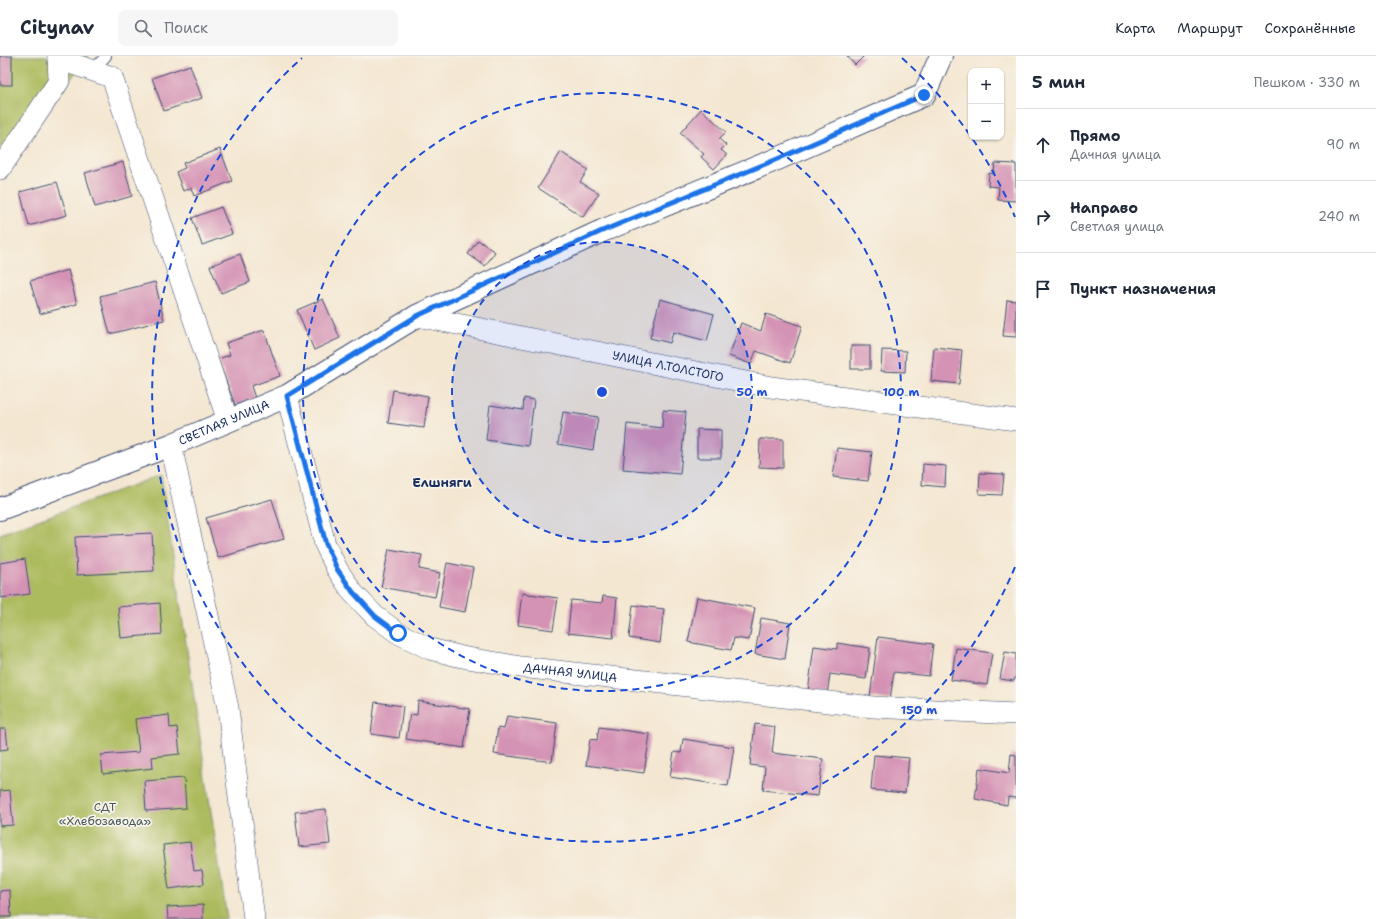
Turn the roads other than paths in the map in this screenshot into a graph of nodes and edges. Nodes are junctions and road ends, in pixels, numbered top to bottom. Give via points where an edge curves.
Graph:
1 (106, 56) edge
2 (941, 56) edge
3 (58, 58) edge
4 (92, 71) junction
5 (0, 169) edge
6 (417, 316) junction
7 (287, 396) junction
8 (1016, 420) edge
9 (228, 421) junction
10 (171, 445) junction
11 (0, 509) edge
12 (1016, 714) edge
13 (254, 919) edge

1 - 4 lane
2 - 6 street, СВЕТЛАЯ УЛИЦА via 924,95 602,231
3 - 4 street
3 - 5 street via 59,81
4 - 9 street via 112,78
6 - 7 street, СВЕТЛАЯ УЛИЦА
6 - 8 street, УЛИЦА Л.ТОЛСТОГО via 771,386
7 - 9 street, СВЕТЛАЯ УЛИЦА
7 - 12 street, ДАЧНАЯ УЛИЦА via 326,544 337,569 353,592 375,616 398,633 430,649 521,667 865,706
9 - 10 street, СВЕТЛАЯ УЛИЦА
10 - 11 street, СВЕТЛАЯ УЛИЦА
10 - 13 street via 228,708

